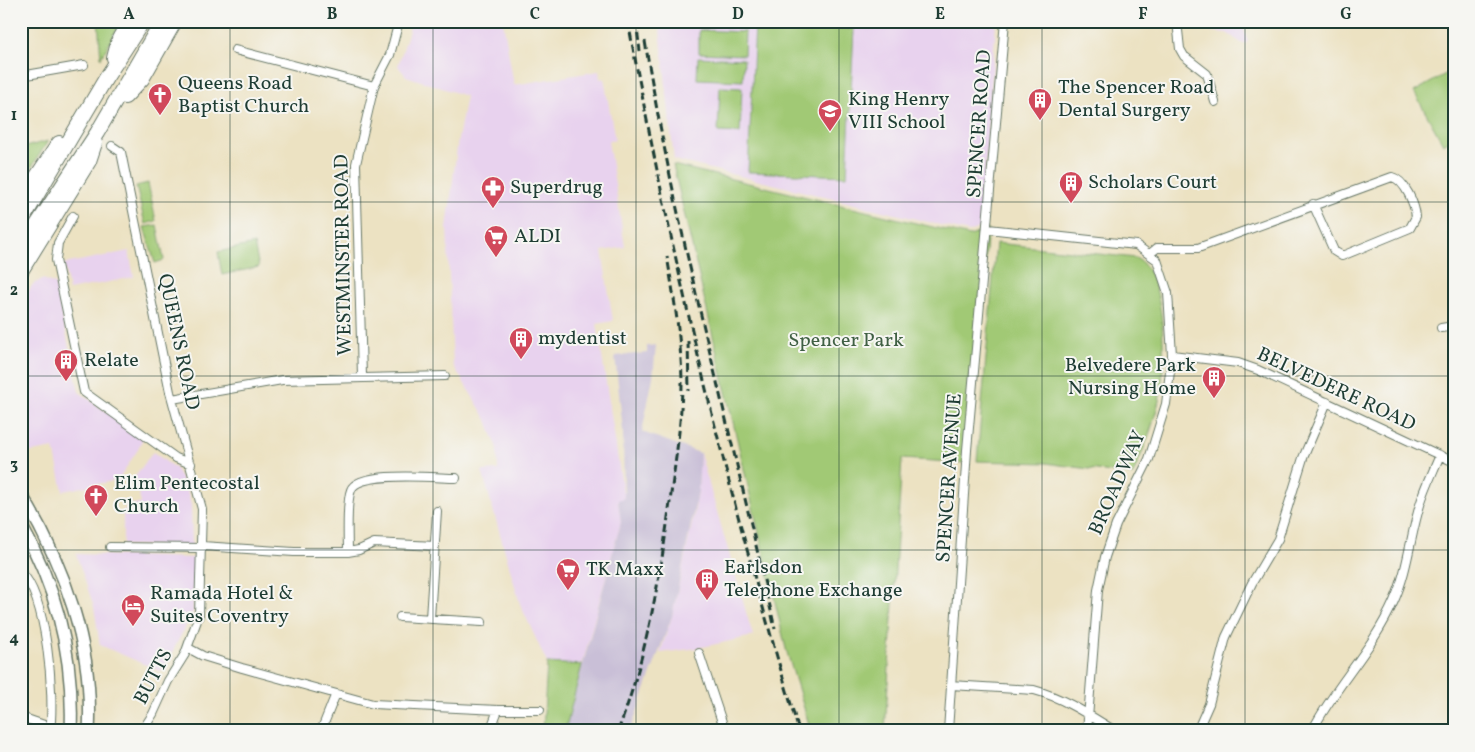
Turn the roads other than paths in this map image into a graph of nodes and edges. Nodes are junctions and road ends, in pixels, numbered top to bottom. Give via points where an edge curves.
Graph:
1 (130, 21) edge
2 (143, 21) edge
3 (162, 21) edge
4 (175, 21) edge
5 (399, 21) edge
6 (1004, 21) edge
7 (1177, 21) edge
8 (235, 50) dead end
9 (84, 65) dead end
10 (109, 73) junction
11 (21, 76) edge
12 (374, 86) junction
13 (1215, 102) dead end
14 (85, 112) junction
15 (106, 118) junction
16 (97, 133) junction
17 (112, 146) dead end
18 (21, 200) edge
19 (1313, 204) junction
20 (73, 216) dead end
21 (21, 222) edge
22 (988, 229) junction
23 (21, 248) edge
24 (1151, 254) junction
25 (21, 271) edge
26 (1454, 326) edge
27 (1441, 328) dead end
28 (1172, 355) junction
29 (362, 376) junction
30 (446, 376) dead end
31 (172, 399) junction
32 (1327, 402) junction
33 (1440, 455) junction
34 (1454, 462) edge
35 (191, 464) junction
36 (456, 478) dead end
37 (21, 494) edge
38 (437, 511) dead end
39 (21, 525) edge
40 (435, 546) junction
41 (110, 547) dead end
42 (202, 547) junction
43 (348, 552) junction
44 (21, 572) edge
45 (400, 617) dead end
46 (430, 618) junction
47 (482, 622) dead end
48 (188, 648) junction
49 (699, 653) dead end
50 (951, 685) junction
51 (335, 696) junction
52 (498, 710) junction
53 (540, 710) dead end
54 (1088, 714) junction
55 (21, 716) edge
56 (50, 729) edge
57 (70, 731) edge
58 (89, 731) edge
59 (142, 731) edge
60 (321, 731) edge
61 (490, 731) edge
62 (725, 731) edge
63 (948, 731) edge
64 (1087, 731) edge
65 (1115, 731) edge
66 (1197, 731) edge
67 (1312, 731) edge

1 - 10 highway via 119,40
2 - 10 highway
3 - 15 highway
4 - 15 highway via 142,79
5 - 12 street, WESTMINSTER ROAD via 390,55
6 - 22 street, SPENCER ROAD
7 - 13 street via 1180,49 1207,74
8 - 12 street
9 - 11 street
10 - 14 highway
12 - 29 street, WESTMINSTER ROAD via 356,164
14 - 18 highway via 52,151
14 - 21 highway
15 - 16 highway
16 - 23 highway
16 - 25 highway via 89,161
17 - 31 street, QUEENS ROAD via 121,152
19 - 19 street via 1392,177 1403,184 1416,217 1410,228 1342,256 1334,251
19 - 24 street via 1198,248 1158,248
20 - 35 street via 58,244 56,260 84,392 176,458
22 - 24 street via 1136,246
22 - 50 street, SPENCER AVENUE via 968,440
24 - 28 street, BROADWAY via 1165,280
26 - 27 street
28 - 32 street, BELVEDERE ROAD via 1238,363 1275,376
28 - 54 street, BROADWAY via 1166,404 1156,442 1116,525 1101,573
29 - 30 street
29 - 31 street via 282,380
31 - 35 street, QUEENS ROAD
32 - 33 street, BELVEDERE ROAD
32 - 66 street via 1303,458 1278,538 1226,637 1209,704
33 - 34 street, BELVEDERE ROAD
33 - 67 street via 1420,505 1408,562 1390,610 1369,648
35 - 42 street, QUEENS ROAD via 202,509
36 - 43 street via 371,477 357,483 350,490
37 - 58 main road via 57,559 70,598 82,642
38 - 40 street
39 - 57 main road via 49,584 64,636 70,686
40 - 43 street via 374,543
40 - 46 street
41 - 42 street
42 - 43 street
42 - 48 street, BUTTS via 201,608
44 - 56 street via 36,595 42,620 51,696
45 - 46 street
46 - 47 street
48 - 51 street via 224,663
48 - 59 street, BUTTS
49 - 62 street
50 - 54 street via 1034,690 1054,696
50 - 63 street, SPENCER AVENUE
51 - 52 street via 373,704
51 - 60 street
52 - 53 street
52 - 61 street
54 - 64 street, BROADWAY
54 - 65 street
55 - 56 street

